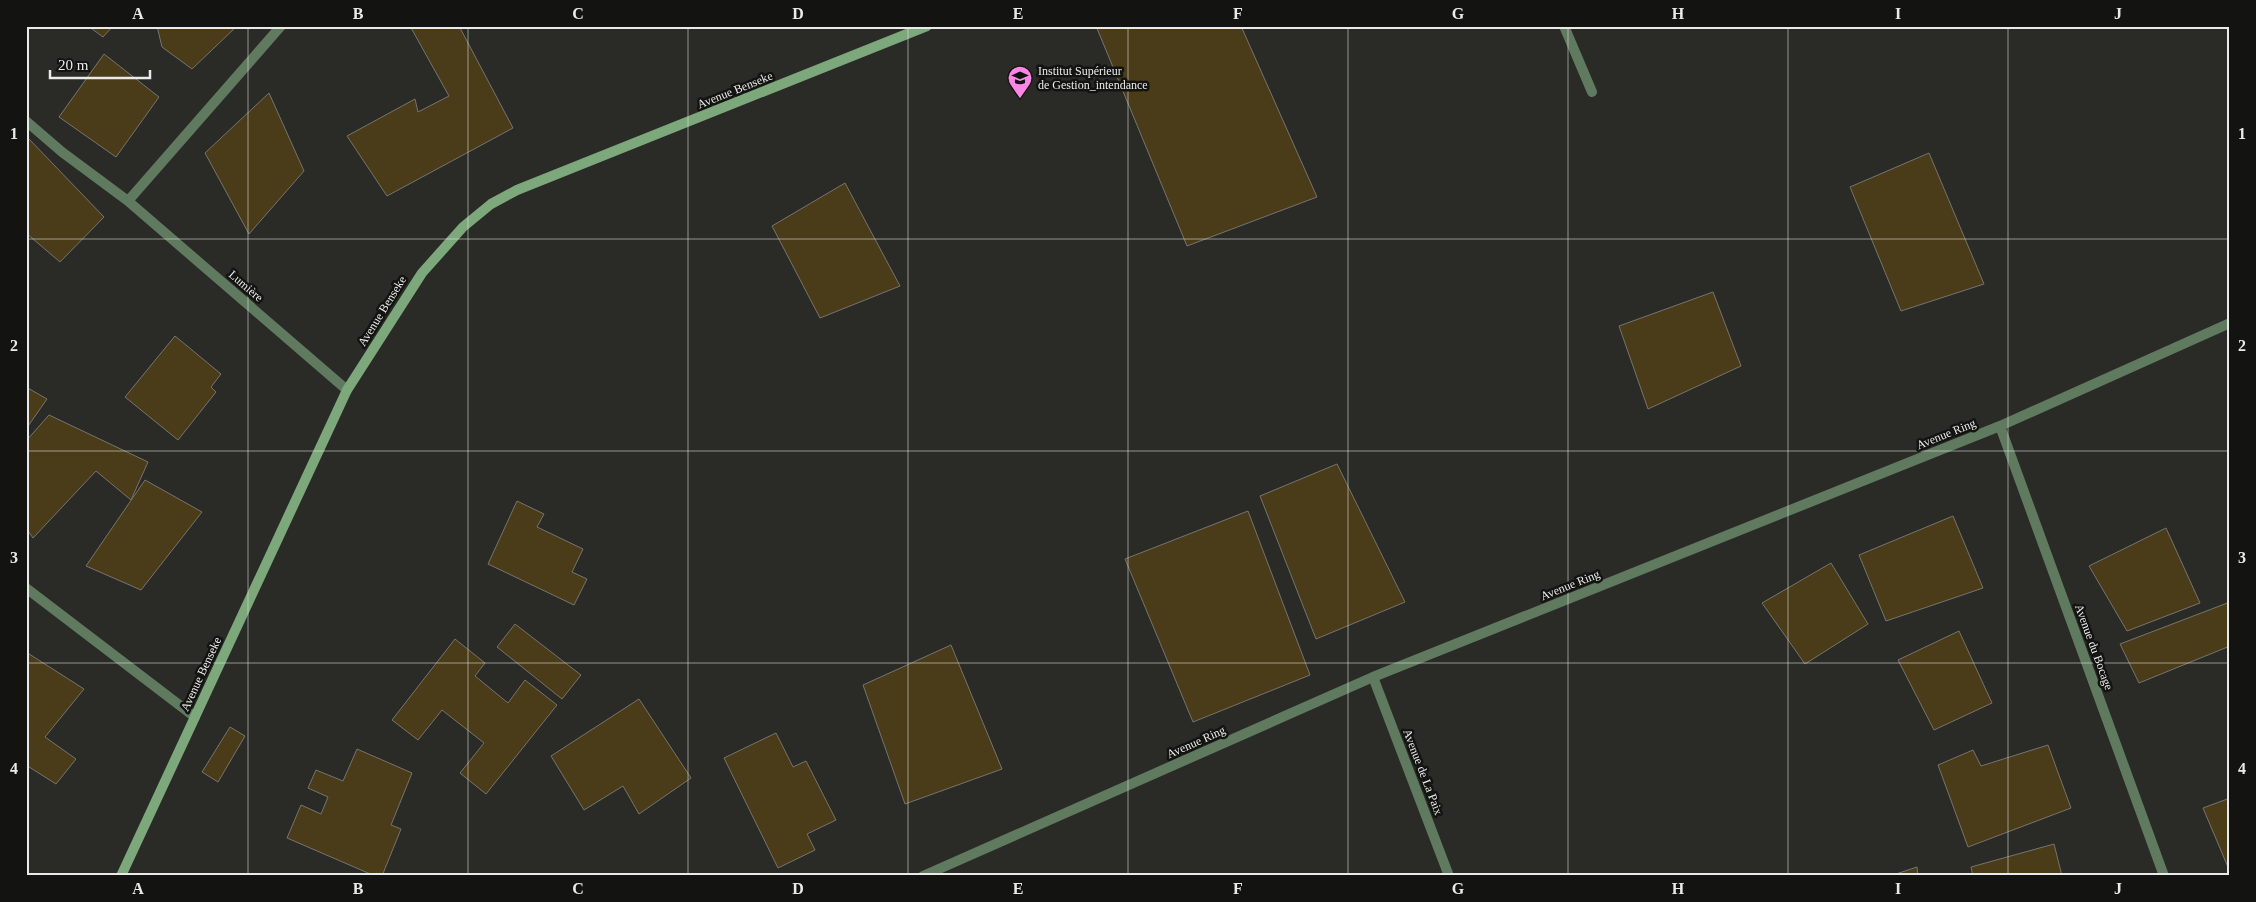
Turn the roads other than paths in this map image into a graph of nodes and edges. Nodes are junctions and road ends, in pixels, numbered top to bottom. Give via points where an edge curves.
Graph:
1 (282, 26) edge
2 (927, 26) edge
3 (1564, 26) edge
4 (1592, 92) dead end
5 (26, 120) edge
6 (128, 201) junction
7 (2230, 323) edge
8 (347, 390) junction
9 (2000, 426) junction
10 (26, 588) edge
11 (1373, 678) junction
12 (195, 717) junction
13 (121, 876) edge
14 (922, 876) edge
15 (1449, 876) edge
16 (2164, 876) edge

1 - 6 street
2 - 8 street, Avenue Benseke via 517,190 491,204 463,227 422,273
3 - 4 street
5 - 6 street, Lumière via 62,152
6 - 8 street, Lumière
7 - 9 street, Avenue Ring
8 - 12 street, Avenue Benseke
9 - 11 street, Avenue Ring
9 - 16 street, Avenue du Bocage
10 - 12 street
11 - 14 street, Avenue Ring
11 - 15 street, Avenue de La Paix
12 - 13 street, Avenue Benseke

